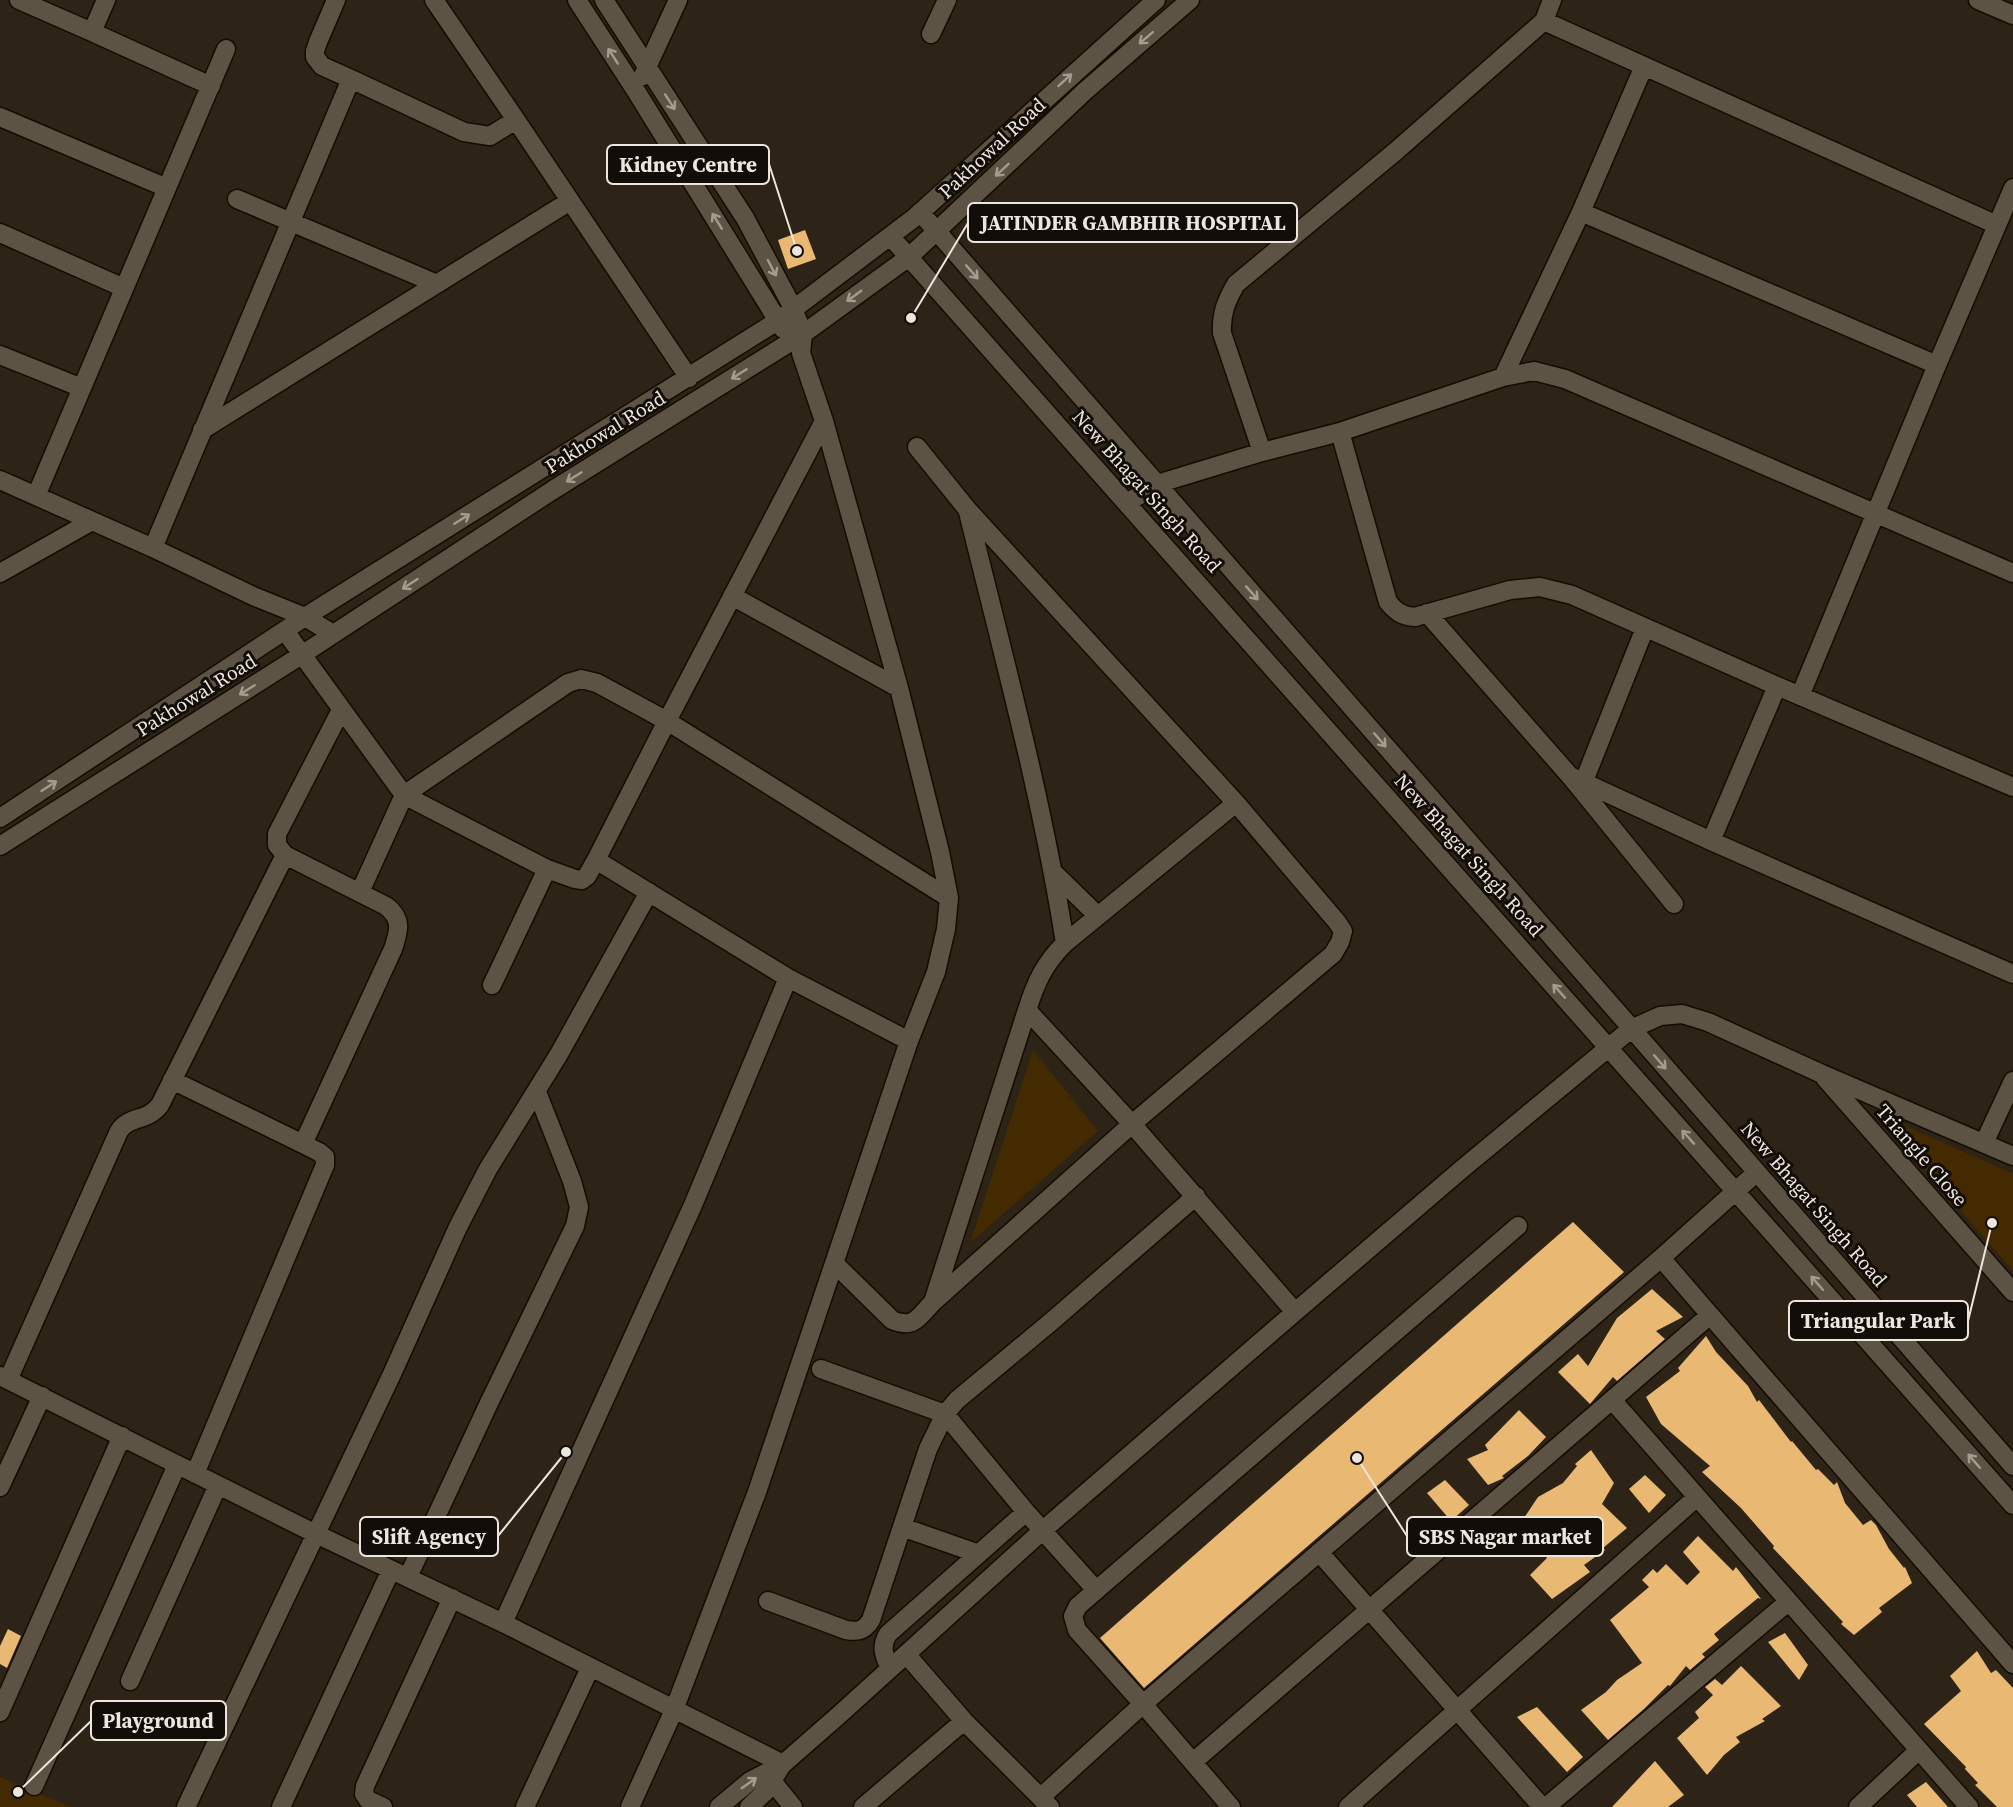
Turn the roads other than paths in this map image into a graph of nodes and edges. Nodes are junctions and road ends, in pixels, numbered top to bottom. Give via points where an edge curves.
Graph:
1 (19, 0) edge
2 (106, 0) edge
3 (336, 0) edge
4 (434, 0) edge
5 (577, 0) edge
6 (604, 0) edge
7 (678, 0) edge
8 (947, 0) edge
9 (1190, 0) edge
10 (1552, 0) edge
11 (1978, 0) edge
12 (1146, 2) edge
13 (2013, 15) edge
14 (1544, 21) junction
15 (92, 32) junction
16 (931, 34) dead end
17 (226, 49) dead end
18 (1644, 66) junction
19 (647, 67) junction
20 (351, 79) junction
21 (211, 86) junction
22 (636, 91) junction
23 (0, 117) edge
24 (516, 120) junction
25 (167, 188) junction
26 (2013, 188) edge
27 (237, 199) dead end
28 (570, 201) junction
29 (920, 212) junction
30 (1581, 212) junction
31 (291, 222) junction
32 (1997, 225) junction
33 (936, 232) junction
34 (0, 234) edge
35 (890, 236) junction
36 (909, 257) junction
37 (437, 284) junction
38 (124, 288) junction
39 (786, 314) junction
40 (798, 344) junction
41 (0, 356) edge
42 (1937, 365) junction
43 (1503, 377) junction
44 (689, 378) junction
45 (82, 388) junction
46 (824, 421) junction
47 (202, 430) junction
48 (1340, 432) junction
49 (917, 447) dead end
50 (1262, 452) junction
51 (0, 480) edge
52 (1157, 484) junction
53 (36, 496) junction
54 (1127, 503) junction
55 (967, 508) junction
56 (1876, 512) junction
57 (92, 521) junction
58 (153, 548) junction
59 (0, 573) edge
60 (2013, 573) edge
61 (732, 596) junction
62 (1427, 613) junction
63 (305, 617) junction
64 (1645, 628) junction
65 (285, 631) junction
66 (333, 634) junction
67 (303, 654) junction
68 (1777, 686) junction
69 (898, 688) junction
70 (1800, 696) junction
71 (341, 710) junction
72 (667, 721) junction
73 (1577, 779) junction
74 (2013, 787) edge
75 (404, 795) junction
76 (1236, 803) junction
77 (0, 818) edge
78 (1711, 841) junction
79 (0, 846) edge
80 (285, 855) junction
81 (596, 860) junction
82 (547, 868) junction
83 (1054, 873) junction
84 (360, 892) junction
85 (648, 892) junction
86 (949, 898) junction
87 (1674, 904) dead end
88 (1098, 916) junction
89 (1065, 943) junction
90 (2013, 974) edge
91 (788, 978) junction
92 (492, 985) dead end
93 (1027, 1010) junction
94 (1631, 1029) junction
95 (909, 1041) junction
96 (1609, 1047) junction
97 (1822, 1074) junction
98 (172, 1080) junction
99 (2013, 1081) edge
100 (537, 1092) junction
101 (1132, 1124) junction
102 (1984, 1143) junction
103 (303, 1144) junction
104 (2013, 1156) edge
105 (1757, 1172) junction
106 (1737, 1191) junction
107 (1196, 1196) junction
108 (1518, 1226) dead end
109 (1661, 1258) junction
110 (835, 1264) junction
111 (2013, 1292) edge
112 (932, 1303) junction
113 (1295, 1312) junction
114 (1710, 1315) junction
115 (821, 1369) dead end
116 (4, 1378) edge
117 (42, 1396) junction
118 (1613, 1401) junction
119 (945, 1414) junction
120 (122, 1436) junction
121 (177, 1465) junction
122 (2013, 1466) edge
123 (195, 1474) junction
124 (218, 1485) junction
125 (0, 1487) edge
126 (1697, 1497) junction
127 (2013, 1504) edge
128 (1026, 1512) junction
129 (902, 1527) junction
130 (1042, 1531) junction
131 (314, 1533) junction
132 (1319, 1552) junction
133 (979, 1554) junction
134 (391, 1570) junction
135 (408, 1576) junction
136 (1096, 1590) junction
137 (452, 1598) junction
138 (768, 1601) dead end
139 (1788, 1602) junction
140 (1370, 1610) junction
141 (503, 1623) junction
142 (906, 1654) junction
143 (2013, 1664) edge
144 (590, 1668) junction
145 (890, 1669) junction
146 (130, 1681) dead end
147 (1143, 1704) junction
148 (1458, 1709) junction
149 (674, 1710) junction
150 (0, 1712) edge
151 (964, 1721) junction
152 (1919, 1750) junction
153 (1193, 1762) junction
154 (783, 1764) junction
155 (772, 1781) junction
156 (34, 1786) dead end
157 (1045, 1802) edge
158 (874, 1804) edge
159 (186, 1807) edge
160 (281, 1807) edge
161 (383, 1807) edge
162 (525, 1807) edge
163 (630, 1807) edge
164 (719, 1807) edge
165 (749, 1807) edge
166 (794, 1807) edge
167 (1231, 1807) edge
168 (1348, 1807) edge
169 (1544, 1807) edge
170 (1858, 1807) edge
171 (1969, 1807) edge

1 - 15 street
2 - 15 street
3 - 20 street via 315,57 322,66
4 - 24 street
22 -> 5 street
6 - 19 street
7 - 19 street
8 - 16 street
9 -> 33 street, Pakhowal Road via 1085,91
10 - 14 street
11 - 13 street
29 -> 12 street, Pakhowal Road
14 - 18 street
14 - 50 street via 1236,284 1221,316 1222,333
15 - 21 street
17 - 21 street
18 - 30 street
18 - 32 street
19 - 22 street
19 -> 39 street via 745,218
20 - 24 street via 464,132 490,136
20 - 31 street
21 - 25 street
39 -> 22 street
23 - 25 street
24 - 28 street
25 - 38 street
26 - 32 street
27 - 31 street
28 - 37 street
28 - 44 street
29 - 33 street, New Bhagat Singh Road
29 - 35 street, Pakhowal Road
30 - 42 street
30 - 43 street
31 - 37 street
31 - 47 street
32 - 42 street
33 - 36 street, Pakhowal Road
33 -> 52 street, New Bhagat Singh Road
34 - 38 street
35 - 36 street, New Bhagat Singh Road
35 - 39 street, Pakhowal Road
36 -> 40 street, Pakhowal Road
36 - 54 street, New Bhagat Singh Road
37 - 47 street
38 - 45 street
39 - 40 street
39 - 44 street, Pakhowal Road
40 - 46 street
40 -> 66 street, Pakhowal Road via 553,490
41 - 45 street
42 - 56 street
43 - 48 street
43 - 56 street via 1534,371 1565,379
63 -> 44 street, Pakhowal Road
45 - 53 street
46 - 61 street
46 - 69 street
47 - 58 street
48 - 50 street
48 - 62 street via 1388,602 1405,616
49 - 55 street
50 - 52 street
51 - 53 street
52 - 54 street
52 -> 94 street, New Bhagat Singh Road
53 - 57 street
96 -> 54 street, New Bhagat Singh Road
55 - 76 street
55 - 83 street
56 - 60 street
56 - 70 street
57 - 58 street
57 - 59 street
58 - 63 street
61 - 69 street
61 - 72 street
62 - 64 street via 1510,590 1540,587 1572,595
62 - 73 street
63 - 65 street, Pakhowal Road
63 - 66 street
64 - 68 street
64 - 73 street
65 - 67 street
77 -> 65 street, Pakhowal Road
66 - 67 street, Pakhowal Road
67 - 71 street
67 -> 79 street, Pakhowal Road
68 - 70 street
68 - 78 street
69 - 86 street
70 - 74 street
71 - 75 street
71 - 80 street via 277,834 277,845
72 - 75 street via 597,683 581,679 568,683
72 - 81 street
72 - 86 street
73 - 78 street
73 - 87 street
75 - 82 street
75 - 84 street
76 - 88 street
76 - 101 street via 1337,922 1343,932 1340,942 1333,954
78 - 90 street
80 - 84 street
80 - 98 street
81 - 82 street via 582,880
81 - 85 street
82 - 92 street
83 - 88 street
83 - 89 street
84 - 103 street via 394,912 398,934
85 - 91 street
85 - 100 street
86 - 95 street via 936,972
88 - 89 street
89 - 93 street via 1049,959
91 - 95 street
91 - 141 street via 693,1205
93 - 101 street
93 - 112 street
94 - 96 street, Triangle Close
94 - 97 street, Triangle Close via 1660,1016 1682,1014
94 -> 105 street, New Bhagat Singh Road
95 - 110 street
106 -> 96 street, New Bhagat Singh Road
96 - 113 street, Triangle Close
97 - 102 street, Triangle Close
97 - 111 street, Triangle Close
98 - 103 street
98 - 116 street via 153,1113 127,1122 119,1131
99 - 102 street
100 - 131 street via 493,1159 458,1227
100 - 135 street via 572,1181 579,1207 575,1226
101 - 107 street
101 - 112 street
102 - 104 street, Triangle Close
103 - 123 street via 325,1157 325,1165
105 - 106 street
105 - 122 street, New Bhagat Singh Road
106 - 109 street
127 -> 106 street, New Bhagat Singh Road
107 - 113 street
107 - 119 street
108 - 136 street
109 - 114 street
109 - 132 street
110 - 112 street via 892,1320 903,1325 913,1323
110 - 149 street via 756,1492
113 - 130 street, Triangle Close
114 - 118 street
114 - 143 street
115 - 119 street
116 - 117 street
117 - 120 street
117 - 125 street
118 - 126 street
118 - 140 street
119 - 128 street
119 - 129 street via 928,1449
120 - 121 street
120 - 150 street
121 - 123 street
121 - 156 street
123 - 124 street
124 - 131 street
124 - 146 street
126 - 139 street
126 - 148 street
128 - 130 street
128 - 133 street
129 - 133 street
129 - 138 street via 865,1629 846,1630
130 - 136 street
130 - 142 street, Triangle Close
131 - 134 street
131 - 159 street
132 - 140 street
132 - 147 street
133 - 145 street via 888,1634 883,1652
134 - 135 street
134 - 160 street
135 - 137 street
136 - 147 street via 1073,1616 1077,1629
137 - 141 street
137 - 161 street via 365,1786 364,1794 369,1800
139 - 152 street
139 - 169 street
140 - 148 street
140 - 153 street
141 - 144 street
142 - 145 street, Triangle Close
142 - 151 street
144 - 149 street
144 - 162 street
145 - 154 street, Triangle Close
147 - 153 street
147 - 157 street
148 - 168 street
148 - 169 street
149 - 154 street
149 - 163 street
151 - 157 street
151 - 158 street
152 - 170 street
152 - 171 street
153 - 167 street
154 - 155 street
164 -> 154 street via 750,1781
155 - 165 street
155 - 166 street

